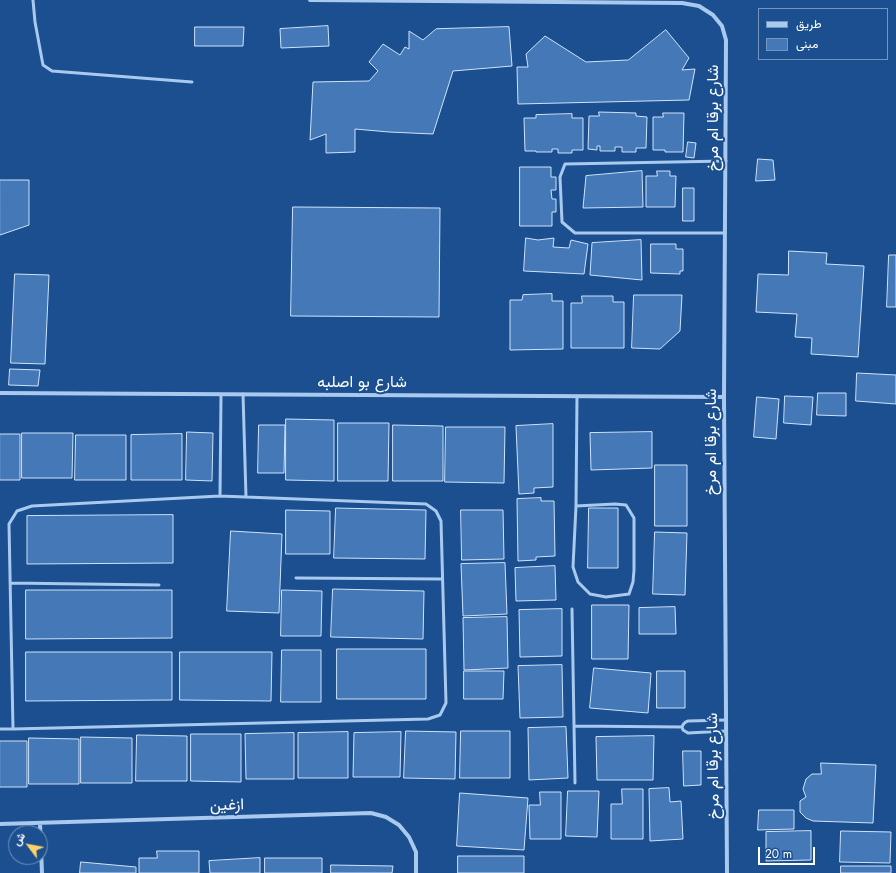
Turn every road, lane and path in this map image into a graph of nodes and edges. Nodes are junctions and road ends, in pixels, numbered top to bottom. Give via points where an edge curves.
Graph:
1 (33, 0) edge
2 (310, 0) edge
3 (445, 1) edge
4 (542, 1) edge
5 (192, 82) dead end
6 (726, 161) junction
7 (725, 233) junction
8 (0, 393) edge
9 (243, 394) junction
10 (221, 395) junction
11 (577, 396) junction
12 (724, 397) junction
13 (220, 496) junction
14 (246, 497) junction
15 (576, 506) junction
16 (296, 578) dead end
17 (442, 579) junction
18 (10, 583) junction
19 (159, 585) dead end
20 (572, 609) dead end
21 (726, 720) junction
22 (574, 726) junction
23 (682, 727) junction
24 (0, 729) edge
25 (13, 729) junction
26 (726, 731) junction
27 (575, 783) dead end
28 (0, 824) edge
29 (40, 824) junction
30 (42, 873) edge
31 (416, 873) edge
32 (727, 873) edge

1 - 5 lane via 43,65 52,71
2 - 3 street
3 - 4 street
4 - 6 street, شارع برقا ام مرخ via 682,3 699,6 713,15 722,26 726,40
6 - 7 street, شارع برقا ام مرخ
6 - 7 lane via 565,164 560,177 562,222 575,233
7 - 12 street, شارع برقا ام مرخ
8 - 10 street, شارع بو اصلبه
9 - 10 street, شارع بو اصلبه
9 - 11 street, شارع بو اصلبه
9 - 14 lane
10 - 13 lane
11 - 12 street, شارع بو اصلبه
11 - 15 lane
12 - 21 street, شارع برقا ام مرخ
13 - 14 lane
13 - 18 lane via 32,506 17,510 8,524
14 - 17 lane via 426,504 436,511 441,521
15 - 15 lane via 573,567 578,582 590,594 606,597 629,594 634,570 634,518 626,505
16 - 17 lane
17 - 25 lane via 446,703 440,715 428,719
18 - 19 lane
18 - 25 lane
20 - 22 lane
21 - 23 lane via 688,721
21 - 26 street, شارع برقا ام مرخ
22 - 23 lane
22 - 27 lane
23 - 26 lane via 688,733
24 - 25 lane
26 - 32 street, شارع برقا ام مرخ
28 - 29 street, ازغين
29 - 30 street
29 - 31 street, ازغين via 371,813 386,817 399,825 409,837 416,852

